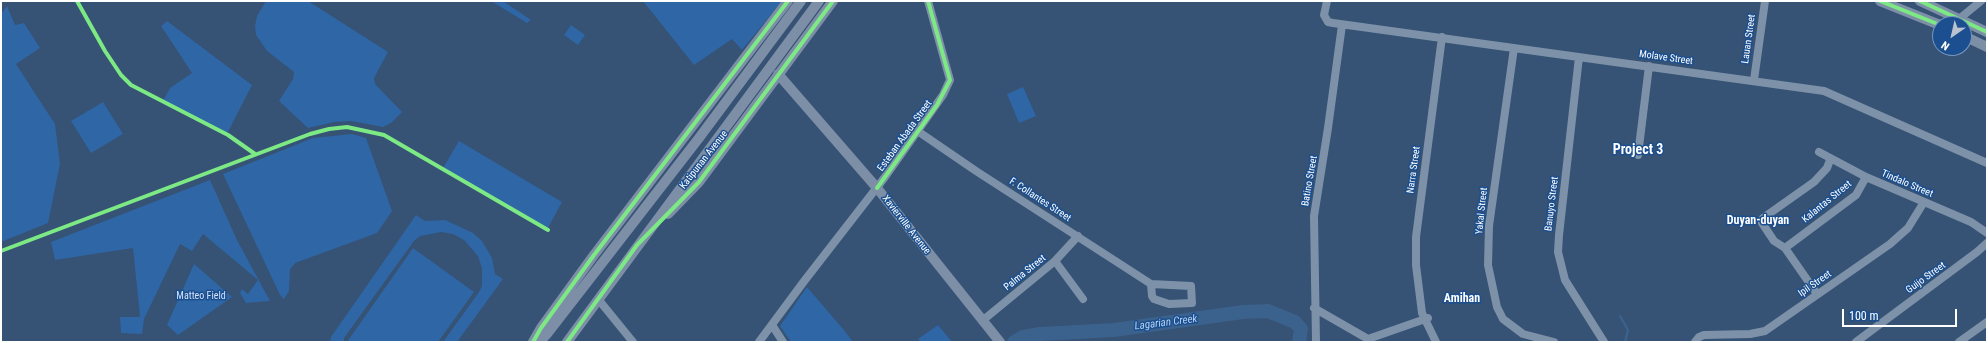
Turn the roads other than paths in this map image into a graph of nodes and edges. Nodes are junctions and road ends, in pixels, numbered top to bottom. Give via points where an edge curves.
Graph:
1 (801, 1) edge
2 (820, 1) edge
3 (833, 1) edge
4 (928, 1) edge
5 (1327, 1) edge
6 (1765, 1) edge
7 (1880, 1) edge
8 (1920, 1) edge
9 (1981, 1) edge
10 (787, 2) edge
11 (1946, 16) edge
12 (1963, 16) edge
13 (1932, 22) edge
14 (1342, 24) junction
15 (1972, 27) edge
16 (1987, 32) edge
17 (1442, 37) junction
18 (1972, 40) edge
19 (1987, 47) edge
20 (1514, 48) junction
21 (1579, 57) junction
22 (1649, 66) junction
23 (778, 74) junction
24 (1754, 80) junction
25 (919, 132) junction
26 (1819, 152) dead end
27 (1638, 155) dead end
28 (1830, 160) junction
29 (1987, 163) edge
30 (1866, 177) junction
31 (877, 188) junction
32 (1924, 202) junction
33 (1987, 233) edge
34 (1078, 236) junction
35 (1987, 243) edge
36 (637, 245) junction
37 (1784, 248) junction
38 (1055, 261) junction
39 (1151, 284) junction
40 (1815, 296) junction
41 (598, 299) junction
42 (1083, 299) dead end
43 (1314, 308) junction
44 (982, 321) junction
45 (1427, 321) junction
46 (1987, 322) edge
47 (772, 325) junction
48 (1368, 341) edge
49 (1695, 341) edge
50 (533, 342) edge
51 (539, 342) edge
52 (567, 342) edge
53 (633, 342) edge
54 (759, 342) edge
55 (783, 342) edge
56 (1000, 342) edge
57 (1316, 342) edge
58 (1436, 342) edge
59 (1554, 342) edge
60 (1604, 342) edge
61 (1856, 342) edge
62 (1959, 342) edge

1 - 51 main road, Katipunan Avenue via 699,138 548,334
2 - 36 main road, Katipunan Avenue
3 - 23 main road, Katipunan Avenue
4 - 25 street, Esteban Abada Street via 950,80 944,95
5 - 14 street, Molave Street via 1324,15 1328,22
6 - 24 street, Lauan Street
7 - 13 main road
8 - 11 main road
9 - 12 street
10 - 50 main road via 594,255
14 - 17 street, Molave Street
14 - 43 street, Batino Street via 1314,216
15 - 16 main road
17 - 20 street, Molave Street
17 - 45 street, Narra Street via 1416,237 1417,272
18 - 19 main road
20 - 21 street, Molave Street
20 - 59 street, Yakal Street via 1489,226 1488,265 1497,307 1503,319 1523,334
21 - 22 street, Molave Street
21 - 60 street, Banuyo Street via 1558,252 1565,280
22 - 24 street, Molave Street
22 - 27 street
23 - 31 main road, Xavierville Avenue
23 - 36 main road, Katipunan Avenue via 699,182
24 - 29 street, Molave Street via 1824,91
25 - 31 street, Esteban Abada Street
25 - 34 street, F. Collantes Street
26 - 28 street, Tindalo Street
28 - 30 street, Tindalo Street
28 - 37 street via 1827,168 1814,182 1762,220 1762,225 1774,242
30 - 32 street, Tindalo Street
30 - 37 street, Kalantas Street via 1856,194
31 - 44 main road, Xavierville Avenue
31 - 47 street, Esteban Abada Street
32 - 33 street, Tindalo Street via 1971,222
32 - 40 street, Ipil Street via 1908,228 1890,244
34 - 38 street, Palma Street
34 - 39 street, F. Collantes Street
35 - 61 street, Guijo Street
36 - 41 main road, Katipunan Avenue
37 - 40 street
38 - 42 street
38 - 44 street, Palma Street
39 - 39 street via 1154,299 1169,304 1192,303 1191,286
40 - 49 street, Ipil Street via 1765,330 1750,334 1704,335
41 - 52 main road, Katipunan Avenue
41 - 53 street
43 - 48 street
43 - 57 street, Batino Street
44 - 56 main road, Xavierville Avenue
45 - 48 street
45 - 58 street, Narra Street
46 - 62 street
47 - 54 street, Esteban Abada Street
47 - 55 street

